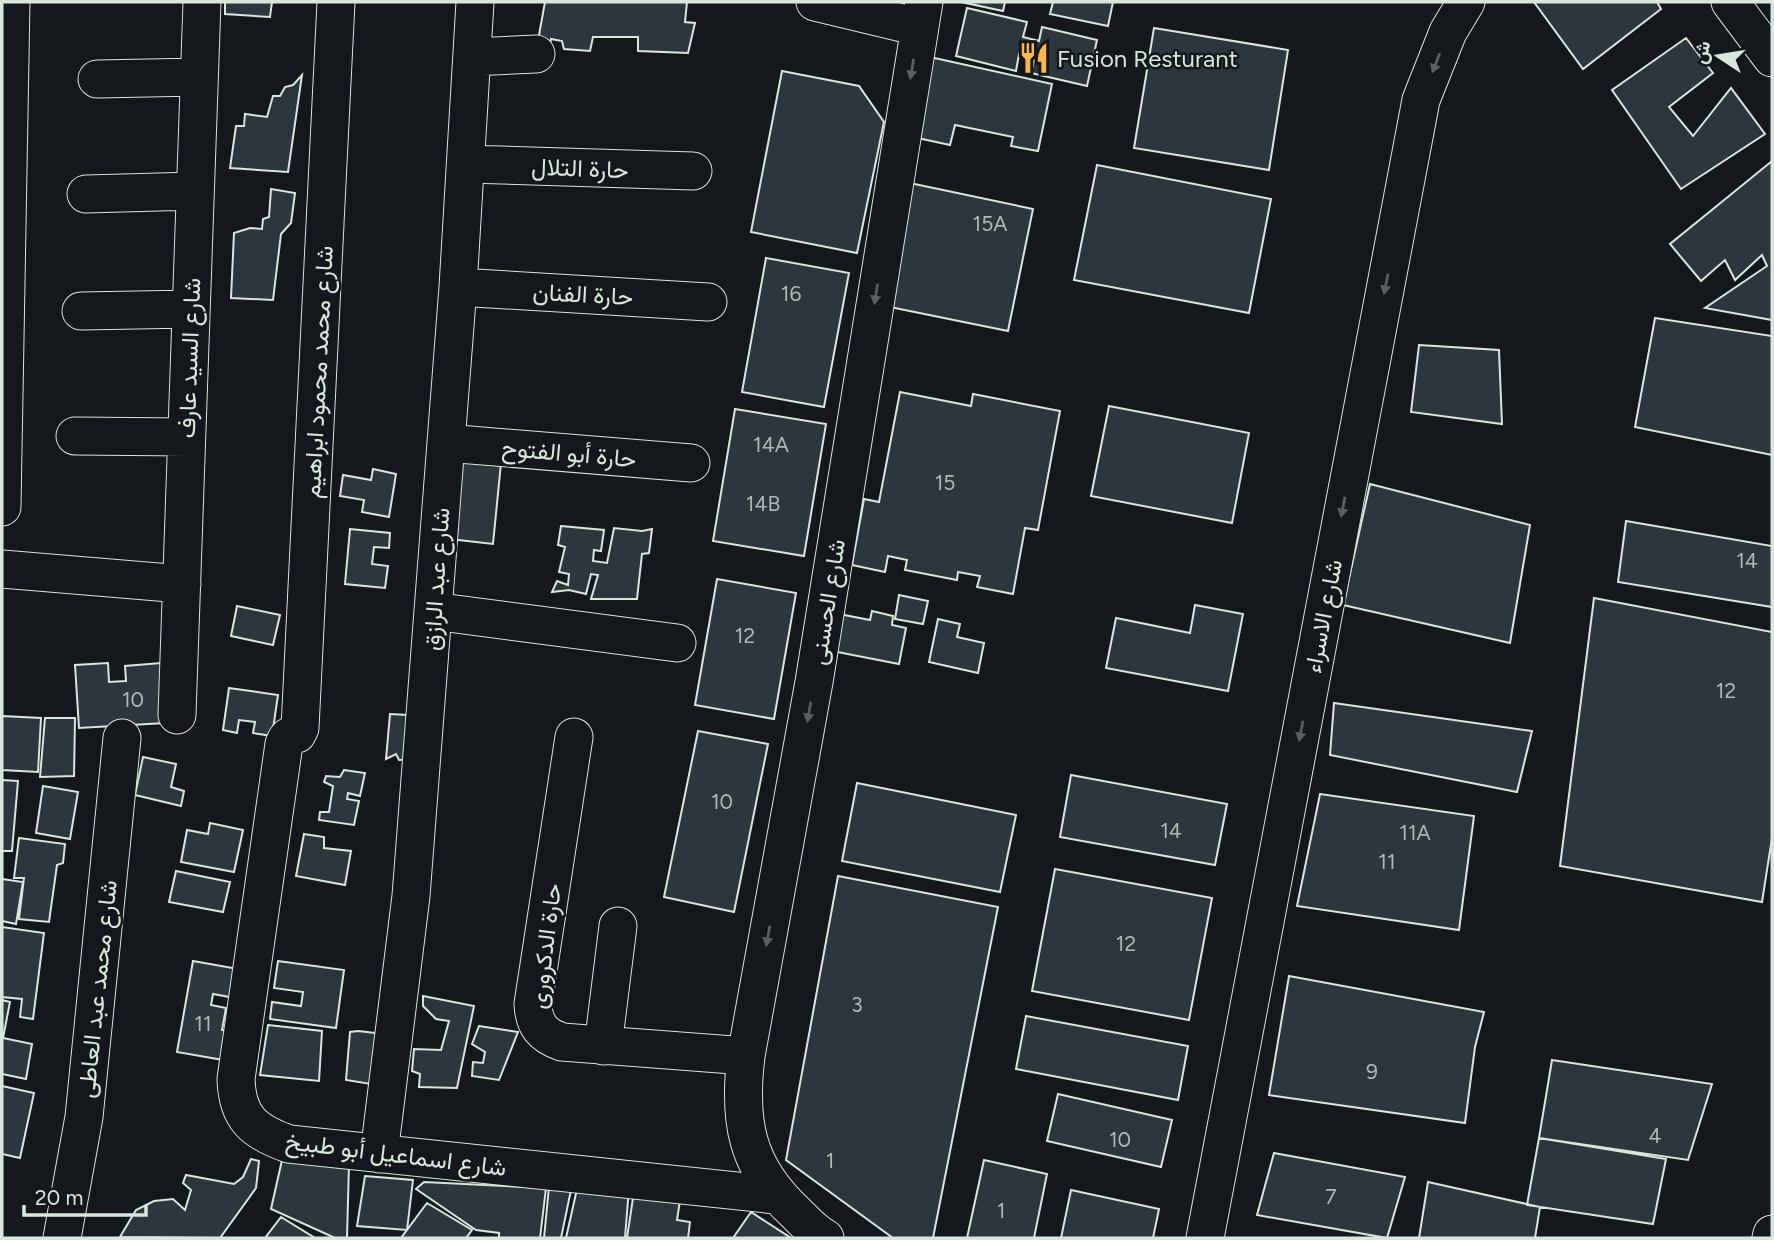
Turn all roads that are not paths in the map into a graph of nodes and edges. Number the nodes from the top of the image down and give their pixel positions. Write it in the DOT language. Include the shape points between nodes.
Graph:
graph roads {
  1 [pos="10,2"];
  2 [pos="202,2"];
  3 [pos="336,2"];
  4 [pos="475,2"];
  5 [pos="815,2"];
  6 [pos="1466,2"];
  7 [pos="1730,2"];
  8 [pos="921,14"];
  9 [pos="536,54"];
  10 [pos="472,57"];
  11 [pos="1772,58"];
  12 [pos="199,78"];
  13 [pos="97,79"];
  14 [pos="467,164"];
  15 [pos="693,171"];
  16 [pos="195,191"];
  17 [pos="86,194"];
  18 [pos="458,287"];
  19 [pos="708,302"];
  20 [pos="191,309"];
  21 [pos="81,311"];
  22 [pos="75,436"];
  23 [pos="186,437"];
  24 [pos="446,443"];
  25 [pos="691,463"];
  26 [pos="2,507"];
  27 [pos="2,569"];
  28 [pos="181,584"];
  29 [pos="433,611"];
  30 [pos="677,643"];
  31 [pos="177,715"];
  32 [pos="290,735"];
  33 [pos="574,737"];
  34 [pos="122,738"];
  35 [pos="618,926"];
  36 [pos="603,1046"];
  37 [pos="746,1056"];
  38 [pos="379,1154"];
  39 [pos="776,1195"];
  40 [pos="62,1238"];
  41 [pos="825,1238"];
  42 [pos="1205,1238"];
  1 -- 26 [label="street"];
  2 -- 12 [label="street, شارع السيد عارف"];
  3 -- 32 [label="street, شارع محمد محمود ابراهيم" via="300,728"];
  4 -- 10 [label="street, شارع عبد الرازق"];
  5 -- 8 [label="street"];
  6 -- 42 [label="street, شارع الاسراء, one-way" via="1448,32 1422,100"];
  7 -- 11 [label="street"];
  8 -- 37 [label="street, شارع الحسنى, one-way" via="816,670"];
  9 -- 10 [label="street"];
  10 -- 14 [label="street, شارع عبد الرازق"];
  12 -- 13 [label="street"];
  12 -- 16 [label="street, شارع السيد عارف"];
  14 -- 15 [label="street, حارة التلال"];
  14 -- 18 [label="street, شارع عبد الرازق"];
  16 -- 17 [label="street"];
  16 -- 20 [label="street, شارع السيد عارف"];
  18 -- 19 [label="street, حارة الفنان"];
  18 -- 24 [label="street, شارع عبد الرازق"];
  20 -- 21 [label="street"];
  20 -- 23 [label="street, شارع السيد عارف"];
  22 -- 23 [label="street"];
  23 -- 28 [label="street, شارع السيد عارف"];
  24 -- 25 [label="street, حارة أبو الفتوح"];
  24 -- 29 [label="street, شارع عبد الرازق"];
  27 -- 28 [label="street"];
  28 -- 31 [label="street, شارع السيد عارف"];
  29 -- 30 [label="street"];
  29 -- 38 [label="street, شارع عبد الرازق" via="411,895"];
  32 -- 38 [label="street, شارع اسماعيل أبو طبيخ" via="284,744 237,1095 250,1123 267,1137"];
  33 -- 36 [label="street, حارة الدكرورى" via="534,1017 550,1038"];
  34 -- 40 [label="street, شارع محمد عبد العاطى" via="84,1117"];
  35 -- 36 [label="street"];
  36 -- 37 [label="street, حارة الدكرورى"];
  37 -- 39 [label="street, شارع الحسنى" via="742,1092 746,1128 757,1163"];
  38 -- 39 [label="street, شارع اسماعيل أبو طبيخ"];
  39 -- 41 [label="street, شارع الحسنى"];
}
